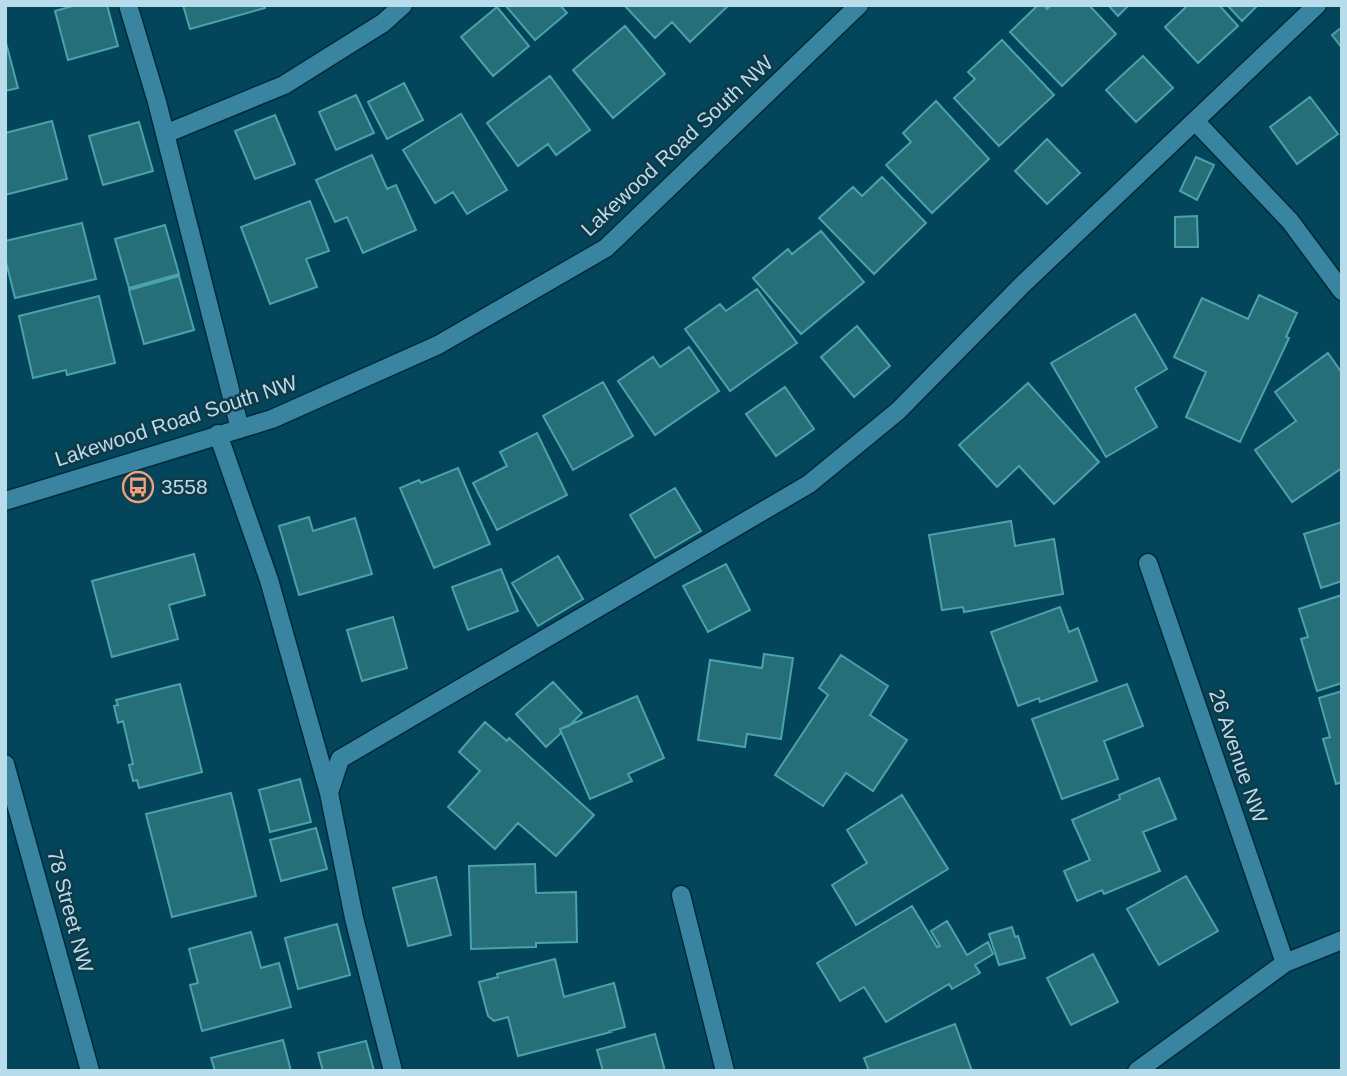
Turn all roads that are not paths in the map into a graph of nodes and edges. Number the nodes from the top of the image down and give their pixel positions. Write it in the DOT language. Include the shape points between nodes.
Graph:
graph roads {
  1 [pos="128,5"];
  2 [pos="403,5"];
  3 [pos="859,5"];
  4 [pos="1317,5"];
  5 [pos="1195,121"];
  6 [pos="165,134"];
  7 [pos="1342,291"];
  8 [pos="240,429"];
  9 [pos="218,434"];
  10 [pos="5,501"];
  11 [pos="1147,563"];
  12 [pos="5,764"];
  13 [pos="329,793"];
  14 [pos="681,895"];
  15 [pos="1342,940"];
  16 [pos="1285,963"];
  17 [pos="90,1071"];
  18 [pos="393,1071"];
  19 [pos="725,1071"];
  20 [pos="1137,1071"];
  1 -- 6 [label="street"];
  2 -- 6 [label="street" via="383,23 284,85"];
  3 -- 8 [label="street, Lakewood Road South NW" via="606,248 438,345"];
  4 -- 5 [label="street"];
  5 -- 7 [label="street" via="1290,221"];
  5 -- 13 [label="street" via="1022,285 898,411 809,484 340,760"];
  6 -- 8 [label="street"];
  8 -- 9 [label="street, Lakewood Road South NW"];
  9 -- 10 [label="street, Lakewood Road South NW"];
  9 -- 13 [label="street" via="269,580"];
  11 -- 16 [label="street, 26 Avenue NW"];
  12 -- 17 [label="street, 78 Street NW"];
  13 -- 18 [label="street" via="354,918"];
  14 -- 19 [label="street"];
  15 -- 16 [label="street"];
  16 -- 20 [label="street"];
}
